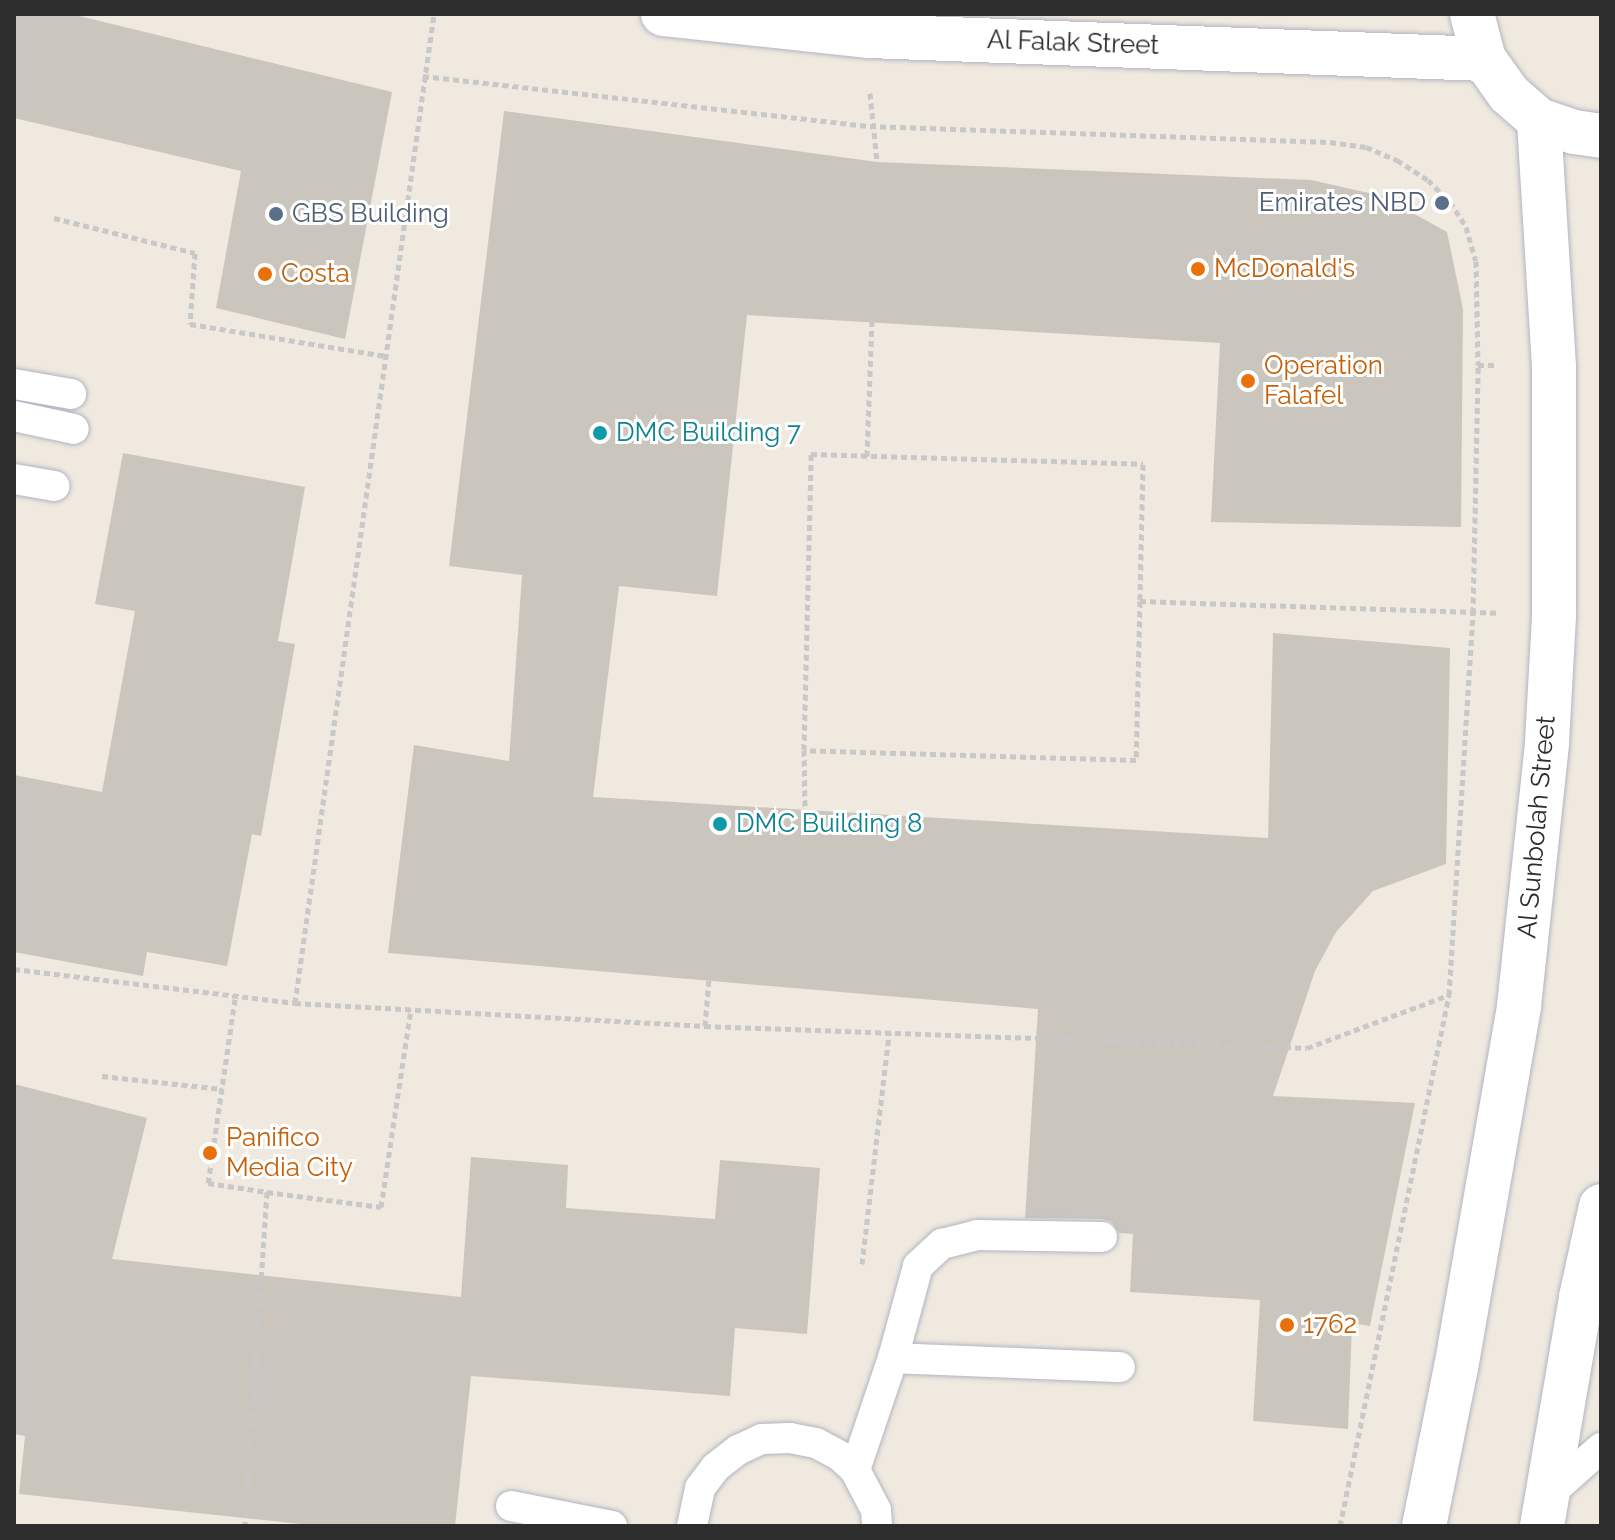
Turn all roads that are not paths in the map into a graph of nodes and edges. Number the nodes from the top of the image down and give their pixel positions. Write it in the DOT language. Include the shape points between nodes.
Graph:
graph roads {
  1 [pos="663,14"];
  2 [pos="1472,14"];
  3 [pos="1484,59"];
  4 [pos="1539,120"];
  5 [pos="1601,136"];
  6 [pos="14,384"];
  7 [pos="71,394"];
  8 [pos="14,416"];
  9 [pos="74,429"];
  10 [pos="14,479"];
  11 [pos="54,486"];
  12 [pos="1601,1206"];
  13 [pos="1102,1237"];
  14 [pos="1591,1310"];
  15 [pos="893,1358"];
  16 [pos="1120,1367"];
  17 [pos="1601,1448"];
  18 [pos="855,1470"];
  19 [pos="511,1506"];
  20 [pos="1545,1510"];
  21 [pos="612,1526"];
  22 [pos="692,1526"];
  23 [pos="877,1526"];
  24 [pos="1424,1526"];
  1 -- 3 [label="street, Al Falak Street" via="869,36"];
  2 -- 3 [label="street"];
  3 -- 4 [label="street" via="1509,94"];
  4 -- 5 [label="street"];
  4 -- 24 [label="street, Al Sunbolah Street" via="1554,367 1554,615 1536,863 1519,1006"];
  6 -- 7 [label="lane"];
  8 -- 9 [label="lane"];
  10 -- 11 [label="lane"];
  12 -- 14 [label="street"];
  13 -- 15 [label="lane" via="977,1235 942,1244 918,1266"];
  14 -- 20 [label="street"];
  15 -- 16 [label="lane"];
  15 -- 18 [label="lane"];
  17 -- 20 [label="lane"];
  18 -- 22 [label="lane" via="816,1443 762,1439 716,1467 700,1488"];
  18 -- 23 [label="lane" via="876,1510"];
  19 -- 21 [label="lane"];
}
